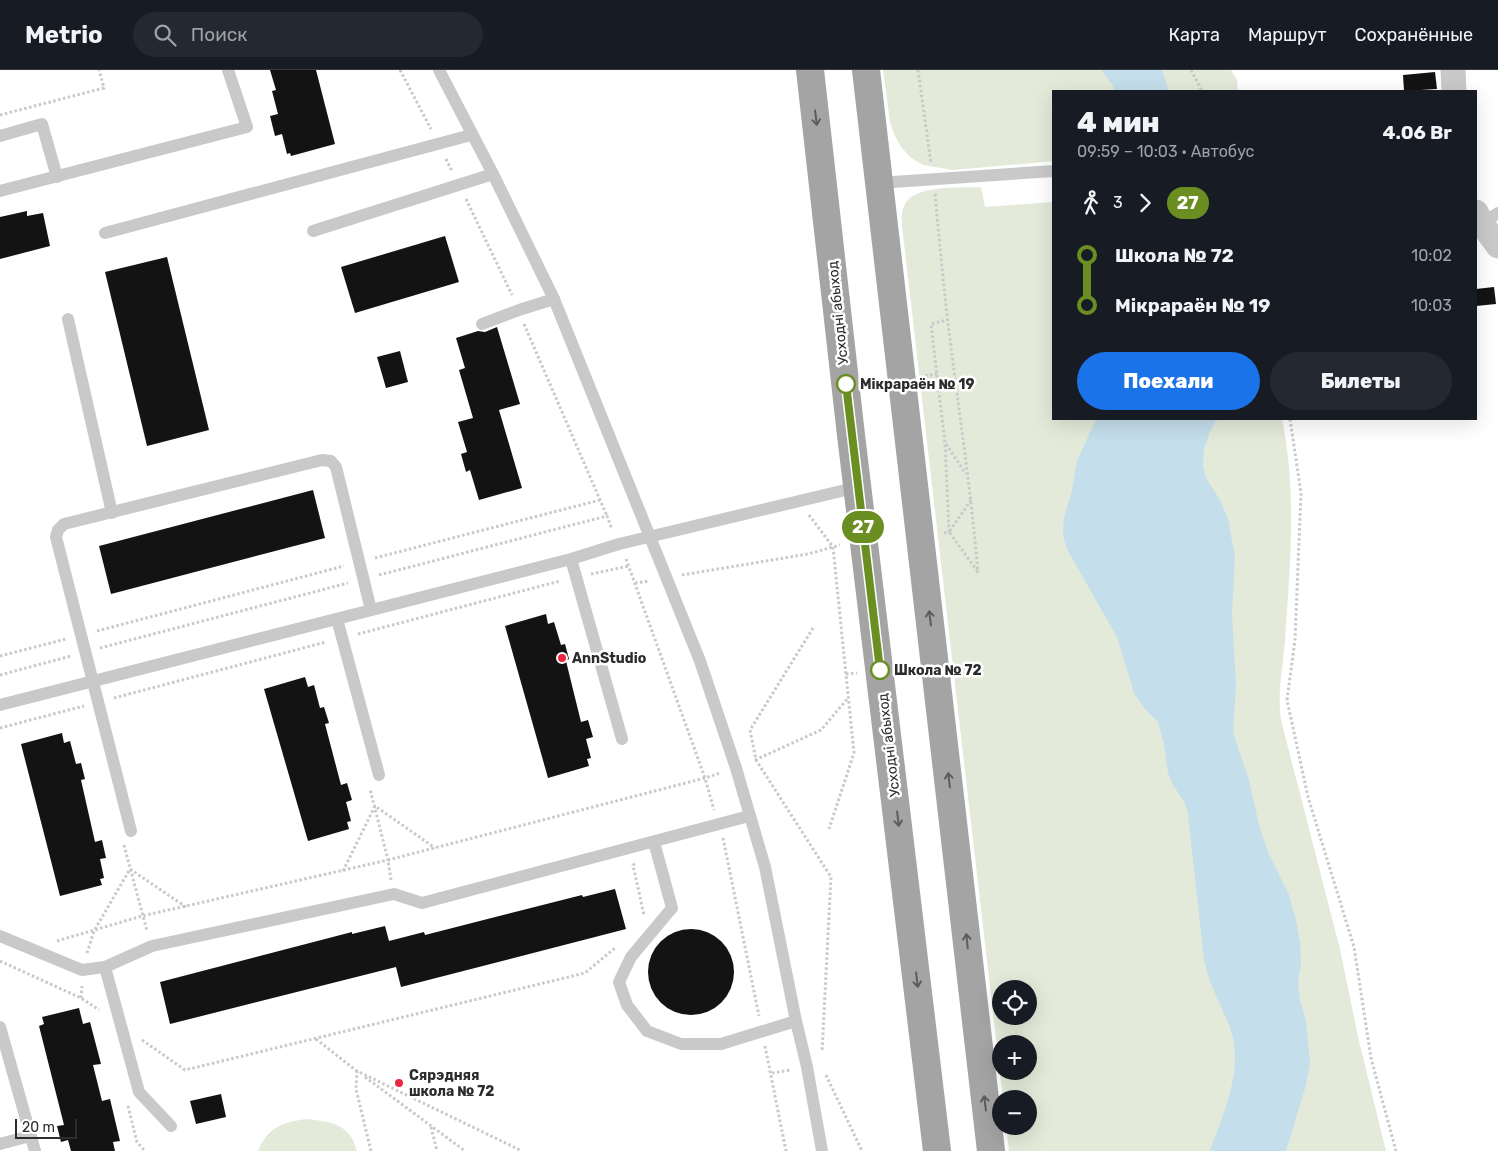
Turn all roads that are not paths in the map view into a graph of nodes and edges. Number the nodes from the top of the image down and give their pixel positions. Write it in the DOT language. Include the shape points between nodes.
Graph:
graph roads {
  1 [pos="228,70"];
  2 [pos="439,70"];
  3 [pos="810,70"];
  4 [pos="866,70"];
  5 [pos="1453,70"];
  6 [pos="1454,90"];
  7 [pos="471,135"];
  8 [pos="0,136"];
  9 [pos="1052,171"];
  10 [pos="492,174"];
  11 [pos="57,177"];
  12 [pos="878,184"];
  13 [pos="0,192"];
  14 [pos="1485,216"];
  15 [pos="313,231"];
  16 [pos="105,233"];
  17 [pos="1498,246"];
  18 [pos="554,299"];
  19 [pos="68,319"];
  20 [pos="482,324"];
  21 [pos="858,487"];
  22 [pos="112,513"];
  23 [pos="650,537"];
  24 [pos="571,560"];
  25 [pos="371,610"];
  26 [pos="337,619"];
  27 [pos="92,681"];
  28 [pos="0,705"];
  29 [pos="622,739"];
  30 [pos="379,775"];
  31 [pos="749,816"];
  32 [pos="131,831"];
  33 [pos="656,848"];
  34 [pos="0,936"];
  35 [pos="105,967"];
  36 [pos="796,1022"];
  37 [pos="0,1027"];
  38 [pos="171,1126"];
  39 [pos="30,1136"];
  40 [pos="0,1144"];
  41 [pos="35,1151"];
  42 [pos="822,1151"];
  43 [pos="936,1151"];
  44 [pos="991,1151"];
  1 -- 11 [label="lane" via="247,128"];
  2 -- 7 [label="lane"];
  3 -- 21 [label="main road, Усходні абыход, one-way"];
  4 -- 12 [label="main road"];
  5 -- 6 [label="street"];
  7 -- 10 [label="lane"];
  7 -- 16 [label="lane"];
  8 -- 11 [label="lane" via="42,124"];
  9 -- 12 [label="lane"];
  10 -- 15 [label="lane"];
  10 -- 18 [label="lane"];
  11 -- 13 [label="lane"];
  44 -- 12 [label="main road, one-way"];
  14 -- 17 [label="street"];
  18 -- 20 [label="lane"];
  18 -- 23 [label="lane"];
  19 -- 22 [label="lane"];
  21 -- 23 [label="lane"];
  21 -- 43 [label="main road, Усходні абыход, one-way"];
  22 -- 25 [label="lane" via="322,460 331,461 336,467"];
  22 -- 27 [label="lane" via="64,524 56,537"];
  23 -- 24 [label="lane"];
  23 -- 31 [label="lane" via="700,661"];
  24 -- 25 [label="lane"];
  24 -- 29 [label="lane"];
  25 -- 26 [label="lane"];
  26 -- 27 [label="lane"];
  26 -- 30 [label="lane"];
  27 -- 28 [label="lane"];
  27 -- 32 [label="lane"];
  31 -- 33 [label="lane"];
  31 -- 36 [label="lane" via="765,867"];
  33 -- 35 [label="lane" via="422,903 394,894 152,946"];
  33 -- 36 [label="lane" via="672,908 630,957 619,982 627,1006 647,1031 681,1044 720,1044"];
  34 -- 35 [label="lane" via="82,970"];
  35 -- 38 [label="lane" via="139,1092"];
  36 -- 42 [label="lane"];
  37 -- 39 [label="lane"];
  39 -- 40 [label="lane"];
  39 -- 41 [label="lane"];
}
